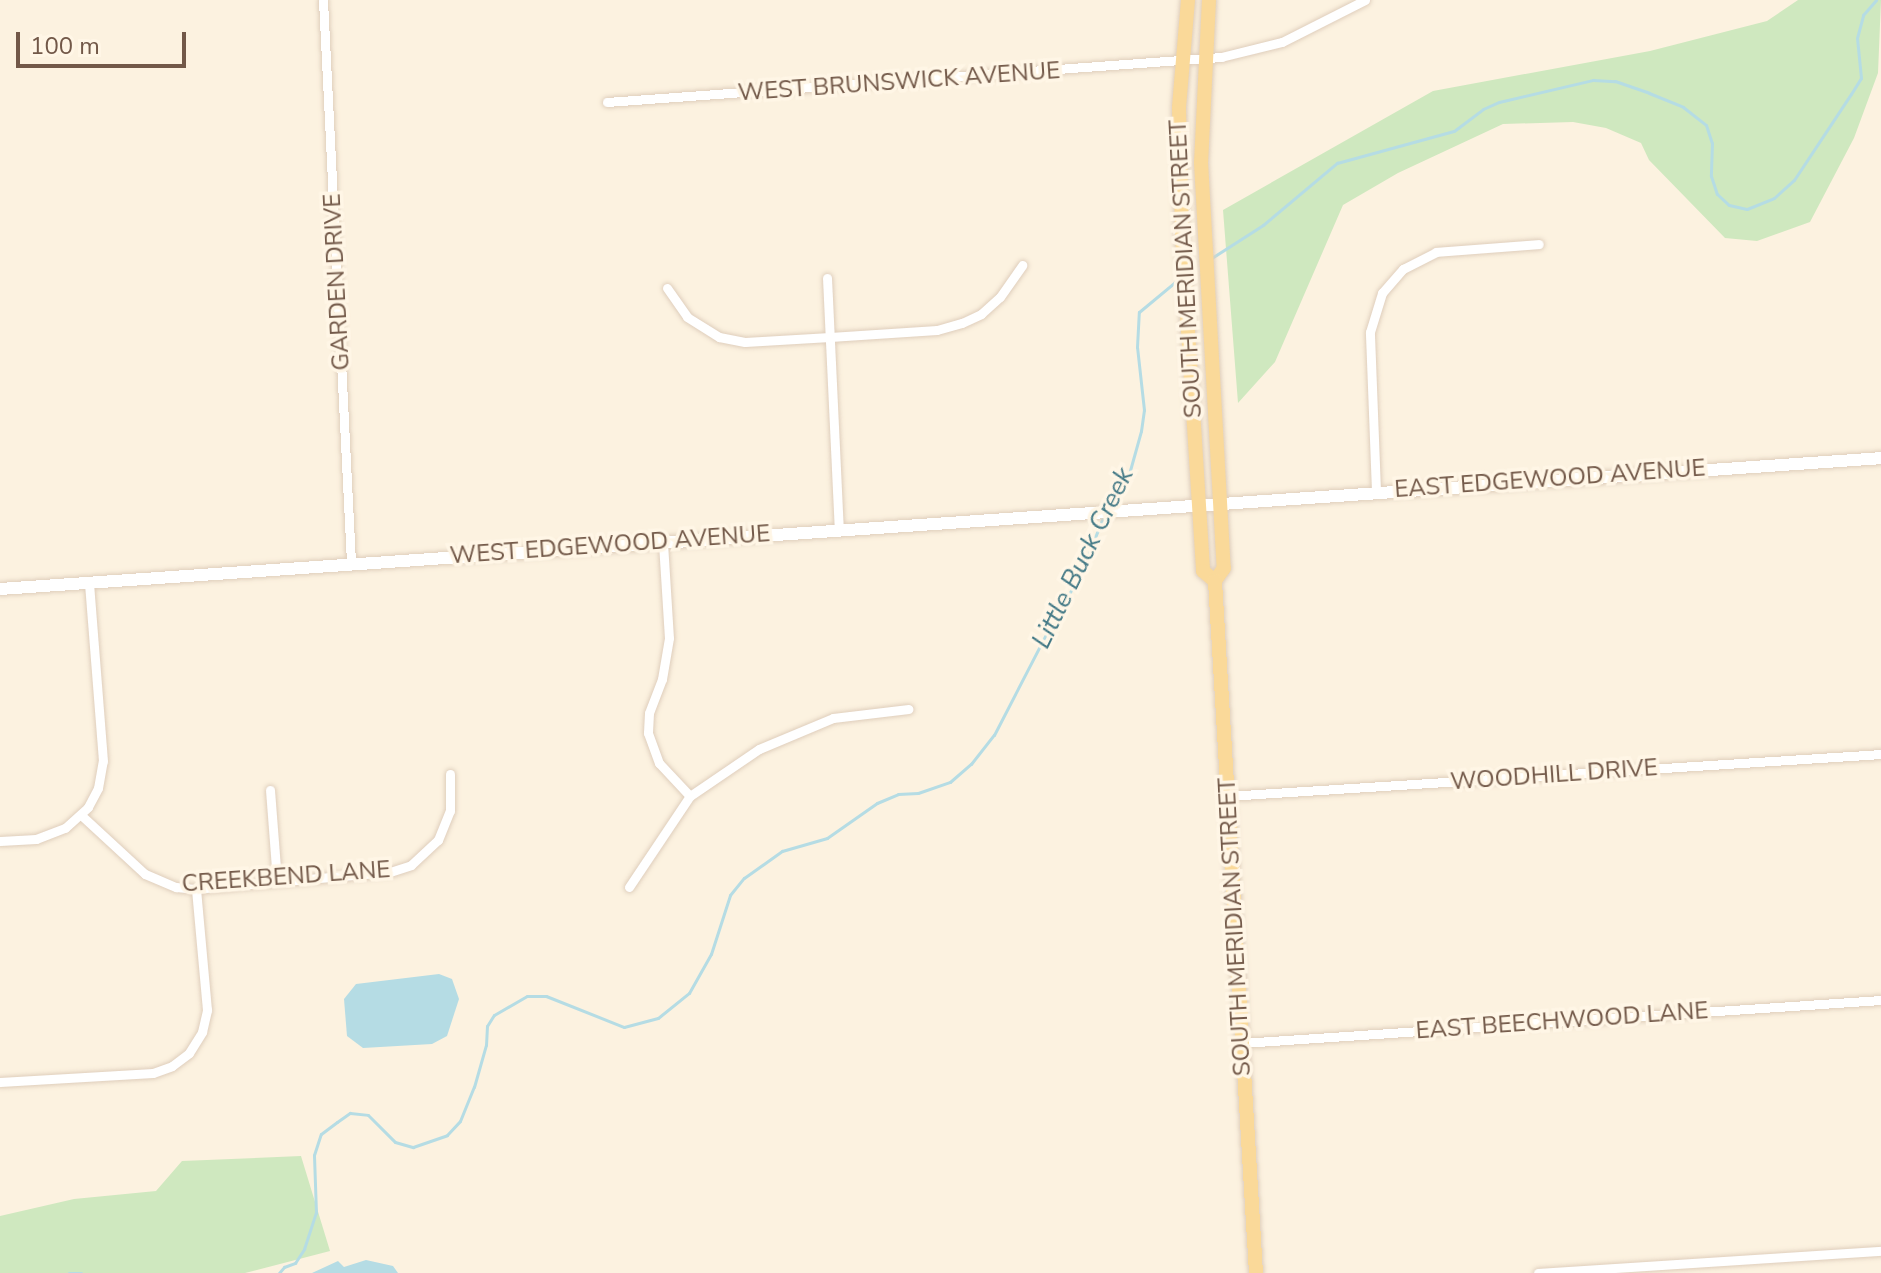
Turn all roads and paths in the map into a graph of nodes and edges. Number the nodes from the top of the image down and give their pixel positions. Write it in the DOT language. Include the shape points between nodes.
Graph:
graph roads {
  1 [pos="323,0"];
  2 [pos="1188,0"];
  3 [pos="1209,0"];
  4 [pos="1365,0"];
  5 [pos="1192,60"];
  6 [pos="607,102"];
  7 [pos="1539,244"];
  8 [pos="1022,265"];
  9 [pos="827,278"];
  10 [pos="667,288"];
  11 [pos="830,337"];
  12 [pos="1881,458"];
  13 [pos="1376,491"];
  14 [pos="1220,502"];
  15 [pos="1199,504"];
  16 [pos="839,529"];
  17 [pos="663,543"];
  18 [pos="351,563"];
  19 [pos="1215,581"];
  20 [pos="89,582"];
  21 [pos="0,589"];
  22 [pos="908,709"];
  23 [pos="1881,754"];
  24 [pos="450,774"];
  25 [pos="270,790"];
  26 [pos="690,796"];
  27 [pos="1227,796"];
  28 [pos="81,815"];
  29 [pos="0,841"];
  30 [pos="277,881"];
  31 [pos="629,887"];
  32 [pos="196,888"];
  33 [pos="1881,1000"];
  34 [pos="1242,1043"];
  35 [pos="0,1082"];
  36 [pos="1881,1251"];
  37 [pos="1256,1273"];
  38 [pos="1538,1273"];
  1 -- 18 [label="street, GARDEN DRIVE"];
  2 -- 5 [label="main road, SOUTH MERIDIAN STREET"];
  3 -- 5 [label="main road, SOUTH MERIDIAN STREET"];
  4 -- 5 [label="street, WEST BRUNSWICK AVENUE" via="1267,48"];
  5 -- 6 [label="street, WEST BRUNSWICK AVENUE"];
  5 -- 14 [label="main road, SOUTH MERIDIAN STREET"];
  5 -- 15 [label="main road, SOUTH MERIDIAN STREET" via="1178,135"];
  7 -- 13 [label="street" via="1436,252 1403,269 1385,288 1370,332"];
  8 -- 11 [label="street" via="1000,297 962,323 937,330"];
  9 -- 11 [label="street"];
  10 -- 11 [label="street" via="687,317 719,337 750,342"];
  11 -- 16 [label="street"];
  12 -- 13 [label="main road, EAST EDGEWOOD AVENUE"];
  13 -- 14 [label="main road, EAST EDGEWOOD AVENUE"];
  14 -- 15 [label="main road, WEST EDGEWOOD AVENUE"];
  14 -- 19 [label="main road, SOUTH MERIDIAN STREET" via="1224,568"];
  15 -- 16 [label="main road, WEST EDGEWOOD AVENUE"];
  15 -- 19 [label="main road, SOUTH MERIDIAN STREET" via="1203,571"];
  16 -- 17 [label="main road, WEST EDGEWOOD AVENUE"];
  17 -- 18 [label="main road, WEST EDGEWOOD AVENUE"];
  17 -- 26 [label="street" via="669,638 648,733 659,763"];
  18 -- 20 [label="main road, WEST EDGEWOOD AVENUE"];
  19 -- 27 [label="main road, SOUTH MERIDIAN STREET"];
  20 -- 21 [label="main road, WEST EDGEWOOD AVENUE"];
  20 -- 28 [label="street" via="103,761 98,788"];
  22 -- 26 [label="street" via="853,714 801,729 768,744"];
  23 -- 27 [label="street, WOODHILL DRIVE"];
  24 -- 30 [label="street, CREEKBEND LANE" via="446,826 432,848 411,865 390,872"];
  25 -- 30 [label="street"];
  26 -- 31 [label="street"];
  27 -- 34 [label="main road, SOUTH MERIDIAN STREET"];
  28 -- 29 [label="street" via="46,837"];
  28 -- 32 [label="street, CREEKBEND LANE" via="145,874 176,887"];
  30 -- 32 [label="street, CREEKBEND LANE"];
  32 -- 35 [label="street" via="206,1020 193,1049 161,1071"];
  33 -- 34 [label="street, EAST BEECHWOOD LANE"];
  34 -- 37 [label="main road, SOUTH MERIDIAN STREET"];
  36 -- 38 [label="street"];
}
